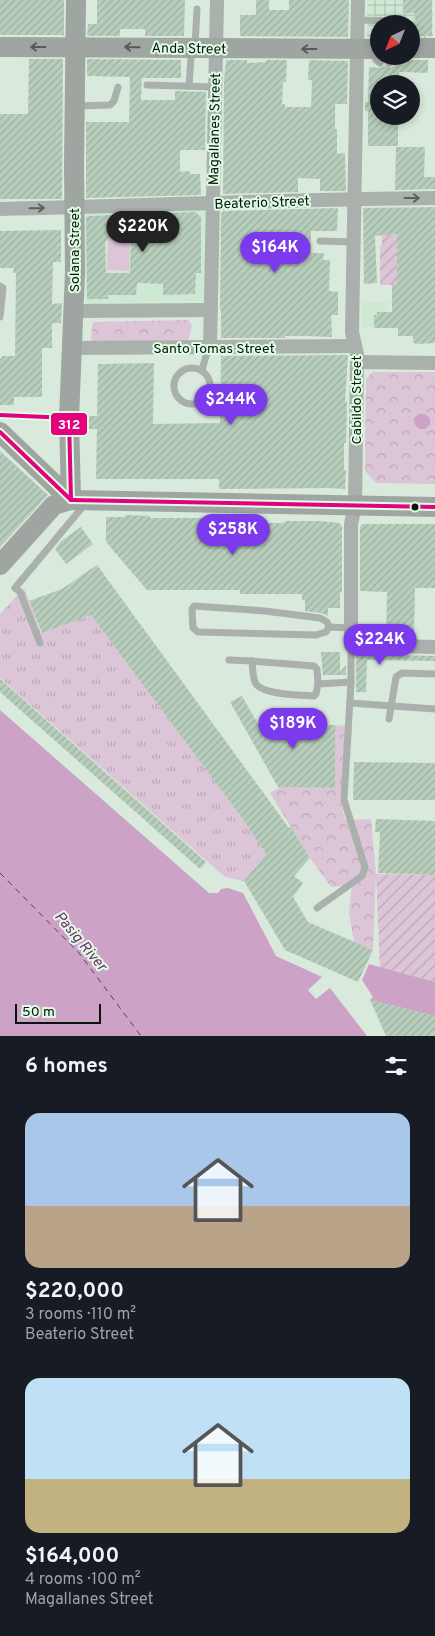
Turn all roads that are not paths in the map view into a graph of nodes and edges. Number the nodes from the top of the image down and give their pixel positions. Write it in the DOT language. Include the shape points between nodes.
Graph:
graph roads {
  1 [pos="76,0"];
  2 [pos="217,0"];
  3 [pos="358,0"];
  4 [pos="197,9"];
  5 [pos="358,20"];
  6 [pos="370,20"];
  7 [pos="370,43"];
  8 [pos="75,46"];
  9 [pos="0,47"];
  10 [pos="216,48"];
  11 [pos="420,48"];
  12 [pos="435,48"];
  13 [pos="193,53"];
  14 [pos="370,55"];
  15 [pos="374,65"];
  16 [pos="147,85"];
  17 [pos="189,86"];
  18 [pos="118,87"];
  19 [pos="215,87"];
  20 [pos="74,106"];
  21 [pos="354,198"];
  22 [pos="435,198"];
  23 [pos="213,204"];
  24 [pos="74,208"];
  25 [pos="0,209"];
  26 [pos="320,241"];
  27 [pos="354,242"];
  28 [pos="0,286"];
  29 [pos="211,310"];
  30 [pos="74,311"];
  31 [pos="0,317"];
  32 [pos="354,346"];
  33 [pos="73,348"];
  34 [pos="210,348"];
  35 [pos="357,362"];
  36 [pos="435,363"];
  37 [pos="202,370"];
  38 [pos="0,415"];
  39 [pos="68,418"];
  40 [pos="0,432"];
  41 [pos="80,500"];
  42 [pos="355,506"];
  43 [pos="435,507"];
  44 [pos="0,565"];
  45 [pos="0,577"];
  46 [pos="329,627"];
  47 [pos="350,628"];
  48 [pos="40,643"];
  49 [pos="351,646"];
  50 [pos="435,647"];
  51 [pos="229,660"];
  52 [pos="252,661"];
  53 [pos="435,674"];
  54 [pos="351,682"];
  55 [pos="318,684"];
  56 [pos="350,703"];
  57 [pos="390,706"];
  58 [pos="435,709"];
  59 [pos="389,719"];
  60 [pos="318,908"];
  1 -- 8 [label="street, Solana Street"];
  2 -- 10 [label="street, Magallanes Street"];
  3 -- 5 [label="street, Cabildo Street"];
  4 -- 13 [label="lane"];
  5 -- 6 [label="lane"];
  5 -- 7 [label="street, Cabildo Street"];
  8 -- 9 [label="street, Anda Street, one-way"];
  13 -- 8 [label="street, Anda Street, one-way"];
  8 -- 20 [label="street, Solana Street"];
  10 -- 13 [label="street, Anda Street"];
  14 -- 10 [label="street, Anda Street, one-way"];
  10 -- 19 [label="street, Magallanes Street"];
  11 -- 12 [label="street"];
  13 -- 17 [label="lane"];
  15 -- 21 [label="street, Cabildo Street"];
  16 -- 17 [label="lane"];
  17 -- 19 [label="lane"];
  18 -- 20 [label="lane" via="110,106"];
  19 -- 23 [label="street, Magallanes Street"];
  20 -- 24 [label="street, Solana Street"];
  21 -- 22 [label="street, Beaterio Street, one-way" via="379,201"];
  21 -- 23 [label="street, Beaterio Street"];
  21 -- 27 [label="street, Cabildo Street"];
  23 -- 24 [label="street, Beaterio Street"];
  23 -- 29 [label="street, Magallanes Street"];
  25 -- 24 [label="street, Beaterio Street, one-way"];
  24 -- 30 [label="street, Solana Street"];
  26 -- 27 [label="lane"];
  27 -- 32 [label="street, Cabildo Street"];
  28 -- 31 [label="lane" via="3,288"];
  29 -- 30 [label="street"];
  29 -- 34 [label="street, Magallanes Street"];
  30 -- 33 [label="street, Solana Street"];
  32 -- 34 [label="street, Santo Tomas Street"];
  32 -- 35 [label="street, Cabildo Street"];
  33 -- 34 [label="street, Santo Tomas Street"];
  33 -- 39 [label="street, Solana Street"];
  34 -- 37 [label="lane"];
  35 -- 36 [label="street"];
  35 -- 42 [label="street, Cabildo Street"];
  37 -- 37 [label="lane" via="191,367 176,376 175,393 182,401 194,404 208,396 211,384"];
  38 -- 39 [label="lane"];
  39 -- 41 [label="street, Solana Street"];
  40 -- 41 [label="street"];
  41 -- 42 [label="street"];
  41 -- 44 [label="street" via="54,505"];
  41 -- 45 [label="street" via="55,515"];
  41 -- 48 [label="lane" via="77,512 15,588 20,592"];
  42 -- 43 [label="street"];
  42 -- 47 [label="street, Cabildo Street" via="351,524"];
  46 -- 46 [label="lane" via="326,632 316,635 203,633 193,628 192,609 194,606 320,618"];
  46 -- 47 [label="lane"];
  47 -- 49 [label="street, Cabildo Street"];
  49 -- 50 [label="street"];
  49 -- 54 [label="lane, Cabildo Street"];
  51 -- 52 [label="lane"];
  52 -- 55 [label="lane" via="314,666"];
  52 -- 55 [label="lane" via="256,684 265,690 314,696"];
  53 -- 57 [label="lane" via="398,675 394,680"];
  54 -- 55 [label="lane"];
  54 -- 56 [label="lane, Cabildo Street"];
  56 -- 57 [label="lane"];
  56 -- 60 [label="lane, Cabildo Street" via="344,800 365,867 362,876"];
  57 -- 58 [label="lane"];
  57 -- 59 [label="lane"];
}
